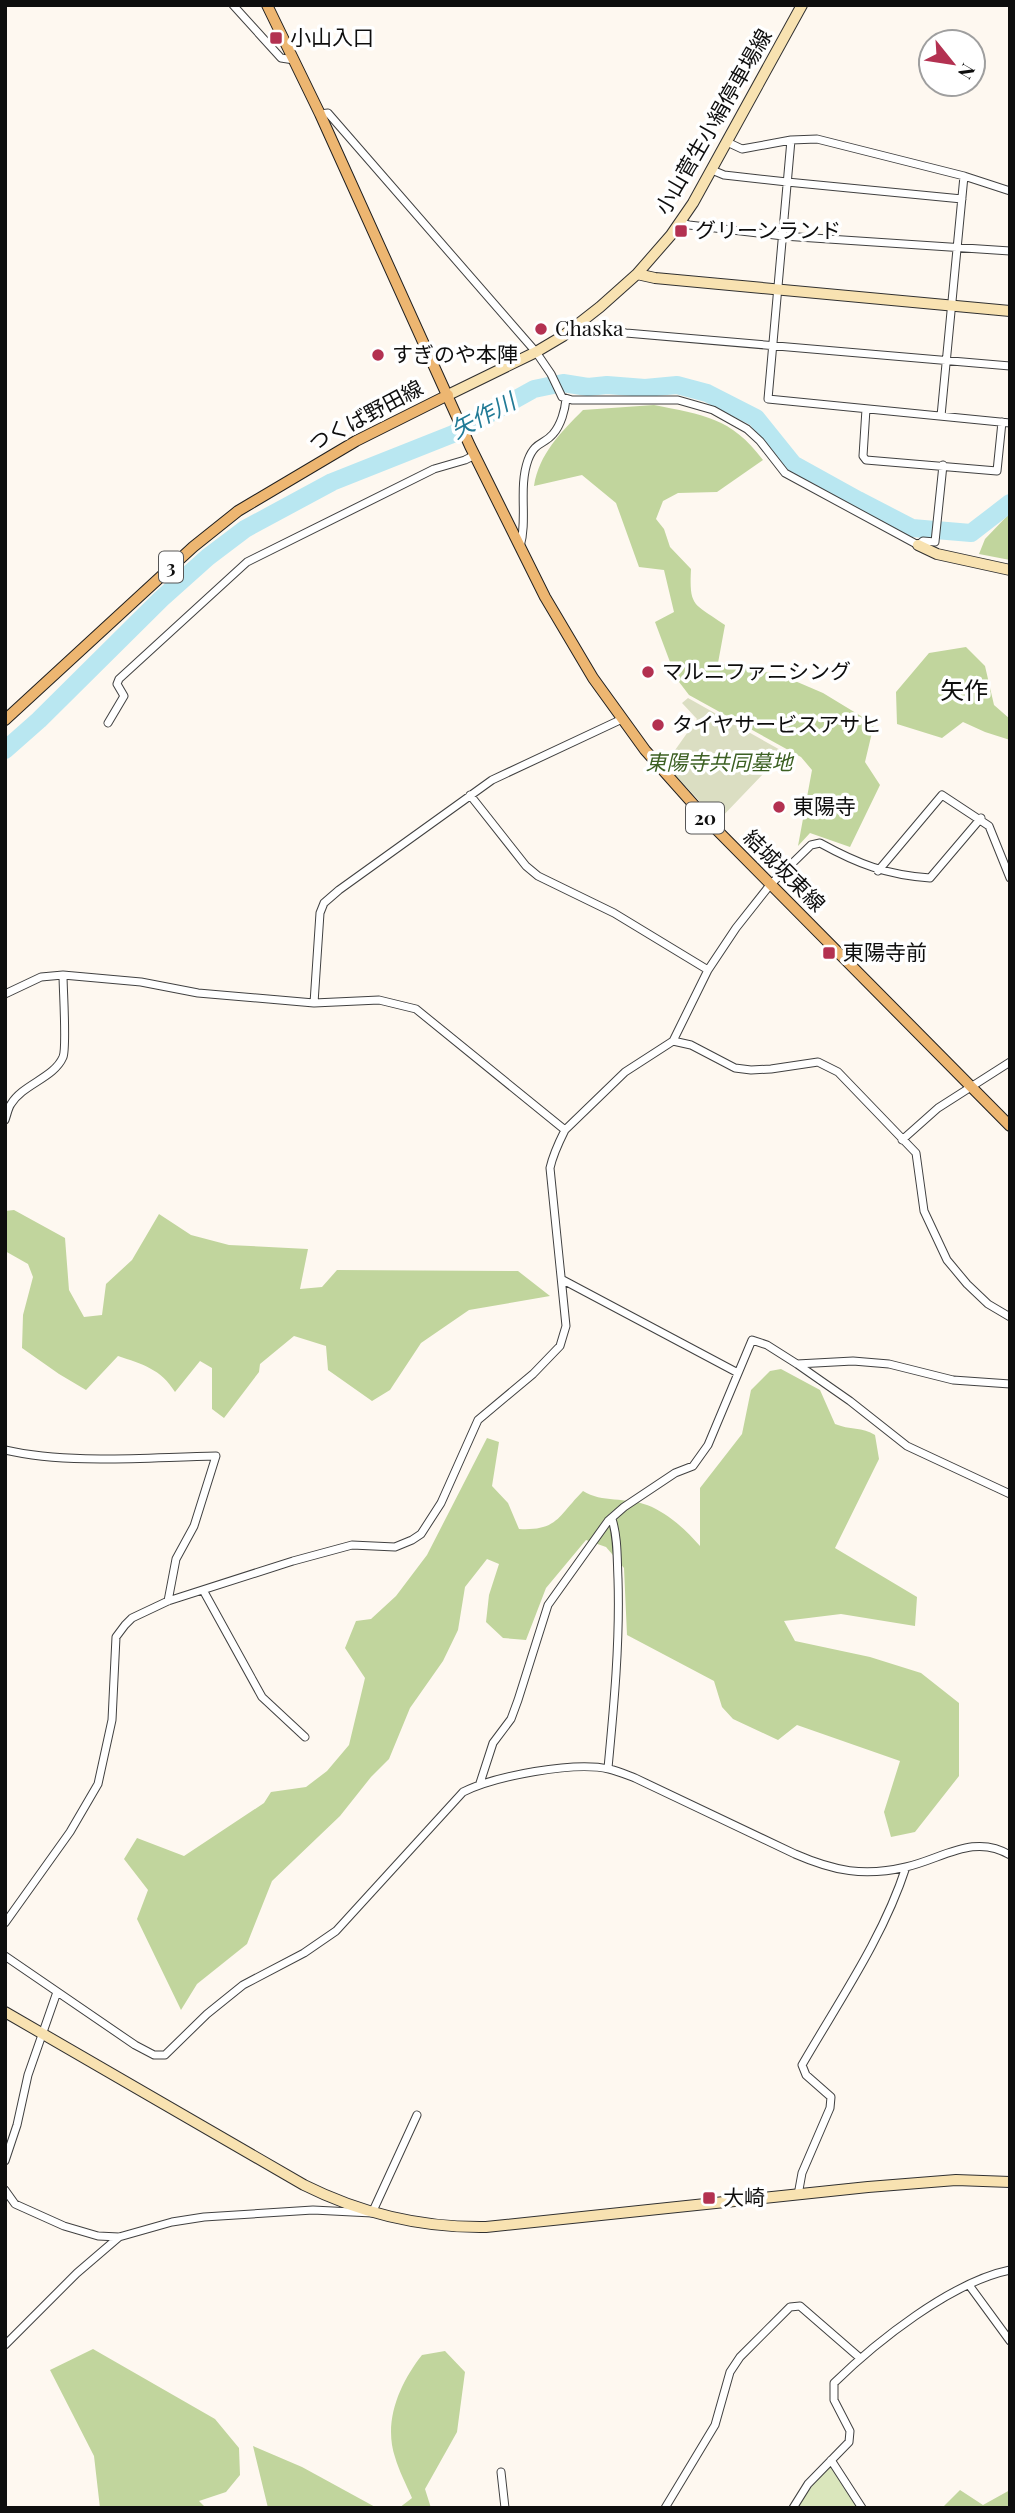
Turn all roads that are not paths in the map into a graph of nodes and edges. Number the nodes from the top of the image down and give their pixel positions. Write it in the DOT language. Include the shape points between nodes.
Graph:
graph roads {
  1 [pos="233,5"];
  2 [pos="267,5"];
  3 [pos="803,5"];
  4 [pos="294,60"];
  5 [pos="320,114"];
  6 [pos="791,140"];
  7 [pos="727,142"];
  8 [pos="712,170"];
  9 [pos="964,176"];
  10 [pos="787,182"];
  11 [pos="1010,191"];
  12 [pos="962,199"];
  13 [pos="680,222"];
  14 [pos="783,236"];
  15 [pos="957,246"];
  16 [pos="1010,251"];
  17 [pos="637,274"];
  18 [pos="778,291"];
  19 [pos="952,306"];
  20 [pos="1010,310"];
  21 [pos="580,323"];
  22 [pos="773,344"];
  23 [pos="536,352"];
  24 [pos="947,360"];
  25 [pos="1010,366"];
  26 [pos="447,395"];
  27 [pos="566,399"];
  28 [pos="866,409"];
  29 [pos="941,416"];
  30 [pos="1006,423"];
  31 [pos="472,450"];
  32 [pos="943,465"];
  33 [pos="918,545"];
  34 [pos="520,547"];
  35 [pos="1010,570"];
  36 [pos="620,719"];
  37 [pos="5,720"];
  38 [pos="108,723"];
  39 [pos="470,795"];
  40 [pos="981,818"];
  41 [pos="878,871"];
  42 [pos="1010,878"];
  43 [pos="770,885"];
  44 [pos="708,970"];
  45 [pos="63,975"];
  46 [pos="5,994"];
  47 [pos="314,1003"];
  48 [pos="673,1041"];
  49 [pos="1010,1062"];
  50 [pos="970,1085"];
  51 [pos="5,1119"];
  52 [pos="1010,1126"];
  53 [pos="565,1130"];
  54 [pos="902,1140"];
  55 [pos="563,1280"];
  56 [pos="1010,1317"];
  57 [pos="797,1364"];
  58 [pos="738,1373"];
  59 [pos="1010,1384"];
  60 [pos="5,1450"];
  61 [pos="1010,1494"];
  62 [pos="612,1520"];
  63 [pos="203,1590"];
  64 [pos="168,1601"];
  65 [pos="305,1737"];
  66 [pos="608,1768"];
  67 [pos="480,1783"];
  68 [pos="1010,1855"];
  69 [pos="906,1867"];
  70 [pos="5,1923"];
  71 [pos="5,1956"];
  72 [pos="57,1992"];
  73 [pos="5,2012"];
  74 [pos="43,2034"];
  75 [pos="417,2115"];
  76 [pos="5,2161"];
  77 [pos="1010,2182"];
  78 [pos="5,2190"];
  79 [pos="798,2195"];
  80 [pos="372,2213"];
  81 [pos="119,2238"];
  82 [pos="1010,2270"];
  83 [pos="969,2285"];
  84 [pos="1010,2341"];
  85 [pos="5,2345"];
  86 [pos="860,2358"];
  87 [pos="831,2460"];
  88 [pos="501,2472"];
  89 [pos="505,2508"];
  90 [pos="665,2508"];
  91 [pos="793,2508"];
  92 [pos="862,2508"];
  1 -- 4 [label="street" via="281,58"];
  2 -- 4 [label="main road, つくば野田線"];
  3 -- 7 [label="street, 小山菅生小絹停車場線"];
  4 -- 5 [label="main road, つくば野田線"];
  5 -- 23 [label="street" via="328,113"];
  5 -- 26 [label="main road, つくば野田線"];
  6 -- 7 [label="street" via="742,149"];
  6 -- 9 [label="street" via="817,139"];
  6 -- 10 [label="street"];
  7 -- 8 [label="street, 小山菅生小絹停車場線"];
  8 -- 10 [label="street"];
  8 -- 13 [label="street, 小山菅生小絹停車場線"];
  9 -- 11 [label="street"];
  9 -- 12 [label="street"];
  10 -- 12 [label="street"];
  10 -- 14 [label="street"];
  12 -- 15 [label="street"];
  13 -- 14 [label="street"];
  13 -- 17 [label="street, 小山菅生小絹停車場線"];
  14 -- 15 [label="street"];
  14 -- 18 [label="street"];
  15 -- 16 [label="street"];
  15 -- 19 [label="street"];
  17 -- 18 [label="street"];
  17 -- 21 [label="street, 小山菅生小絹停車場線"];
  18 -- 19 [label="street"];
  18 -- 22 [label="street"];
  19 -- 20 [label="street"];
  19 -- 24 [label="street"];
  21 -- 22 [label="street" via="626,333"];
  21 -- 23 [label="street, 小山菅生小絹停車場線"];
  22 -- 24 [label="street"];
  22 -- 28 [label="street" via="768,399"];
  23 -- 26 [label="street, 小山菅生小絹停車場線"];
  23 -- 27 [label="street"];
  24 -- 25 [label="street"];
  24 -- 29 [label="street"];
  26 -- 31 [label="main road, 結城坂東線 / 20"];
  26 -- 37 [label="main road, つくば野田線 / 3" via="356,441 238,511"];
  27 -- 33 [label="street" via="678,400 713,410 760,440 785,473"];
  27 -- 34 [label="street" via="552,435 537,443 527,461 525,532"];
  28 -- 29 [label="street"];
  28 -- 32 [label="street" via="866,460"];
  29 -- 30 [label="street"];
  30 -- 32 [label="street" via="997,471"];
  31 -- 34 [label="main road, 結城坂東線 / 20"];
  31 -- 38 [label="street" via="465,460 434,469 247,562 120,679 117,684 124,696"];
  32 -- 33 [label="street" via="936,542"];
  33 -- 35 [label="street" via="937,554"];
  34 -- 36 [label="main road, 結城坂東線 / 20" via="568,638"];
  36 -- 39 [label="street"];
  36 -- 43 [label="main road, 結城坂東線 / 20"];
  39 -- 44 [label="street" via="538,876 614,914"];
  39 -- 47 [label="street" via="324,903"];
  40 -- 41 [label="street" via="930,878"];
  40 -- 41 [label="street" via="943,795"];
  40 -- 42 [label="street" via="989,826"];
  41 -- 43 [label="street" via="820,843 811,845"];
  43 -- 44 [label="street"];
  43 -- 50 [label="main road, 結城坂東線 / 20"];
  44 -- 48 [label="street"];
  45 -- 46 [label="street" via="41,977"];
  45 -- 47 [label="street"];
  45 -- 51 [label="street" via="63,1058 23,1089"];
  47 -- 53 [label="street" via="379,1000 416,1009"];
  48 -- 53 [label="street" via="625,1072"];
  48 -- 54 [label="street" via="691,1045 735,1068 818,1062 838,1072"];
  49 -- 50 [label="street"];
  50 -- 52 [label="main road, 結城坂東線 / 20"];
  50 -- 54 [label="street"];
  53 -- 55 [label="street" via="550,1168"];
  54 -- 56 [label="street" via="916,1153 924,1211 947,1260 988,1304"];
  55 -- 58 [label="street"];
  55 -- 63 [label="street" via="566,1326 560,1346 478,1420 441,1503 421,1534 405,1545 352,1545"];
  57 -- 58 [label="street" via="752,1340"];
  57 -- 59 [label="street" via="888,1364 953,1380"];
  57 -- 61 [label="street" via="907,1446"];
  58 -- 62 [label="street" via="708,1445 693,1466 675,1473"];
  60 -- 64 [label="street" via="77,1457 216,1456 194,1526 176,1559"];
  62 -- 66 [label="street" via="619,1599"];
  62 -- 67 [label="street" via="548,1605 511,1719 493,1743"];
  63 -- 64 [label="street"];
  63 -- 65 [label="street" via="262,1697"];
  64 -- 70 [label="street" via="132,1618 116,1637 112,1720 98,1784"];
  66 -- 67 [label="street" via="572,1767"];
  66 -- 69 [label="street" via="821,1865 849,1872"];
  67 -- 72 [label="street" via="450,1804 327,1939 243,1985 165,2055 135,2045"];
  68 -- 69 [label="street" via="971,1846"];
  69 -- 79 [label="street" via="874,1941 802,2065 806,2075 831,2097"];
  71 -- 72 [label="street"];
  72 -- 74 [label="street"];
  73 -- 74 [label="street"];
  74 -- 76 [label="street"];
  74 -- 80 [label="street" via="288,2177"];
  75 -- 80 [label="street"];
  77 -- 79 [label="street" via="956,2180"];
  78 -- 81 [label="street" via="15,2204 64,2226"];
  79 -- 80 [label="street" via="451,2230"];
  80 -- 81 [label="street" via="313,2210 204,2217"];
  81 -- 85 [label="street"];
  82 -- 83 [label="street"];
  83 -- 84 [label="street"];
  83 -- 86 [label="street" via="932,2305"];
  86 -- 87 [label="street" via="834,2383 834,2400 850,2431 849,2442"];
  86 -- 90 [label="street" via="800,2306 790,2307 758,2336 730,2372 715,2425"];
  87 -- 91 [label="street"];
  87 -- 92 [label="street"];
  88 -- 89 [label="street"];
}
